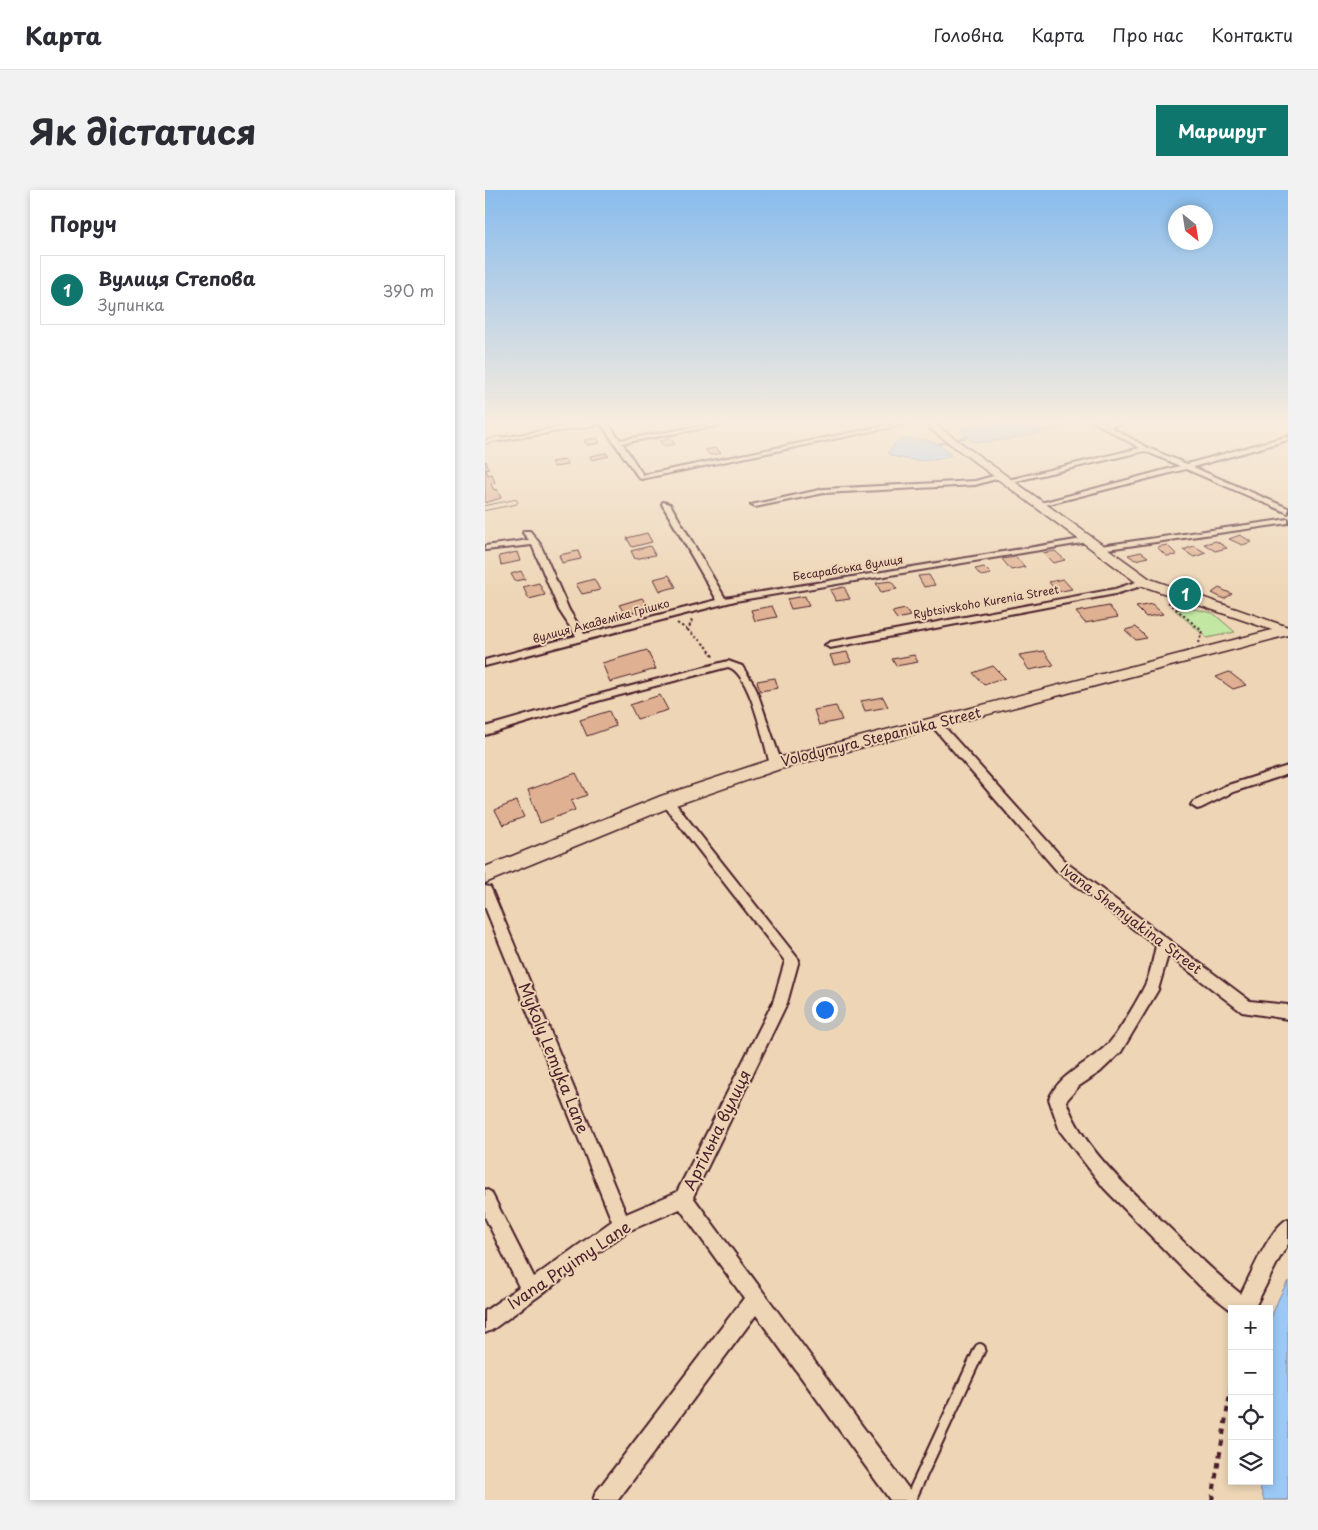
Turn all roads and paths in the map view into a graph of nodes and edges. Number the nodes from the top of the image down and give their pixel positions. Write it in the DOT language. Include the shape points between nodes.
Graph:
graph roads {
  1 [pos="972,483"];
  2 [pos="1011,483"];
  3 [pos="1122,483"];
  4 [pos="1223,483"];
  5 [pos="515,502"];
  6 [pos="666,504"];
  7 [pos="1041,504"];
  8 [pos="755,505"];
  9 [pos="485,508"];
  10 [pos="1288,511"];
  11 [pos="1288,520"];
  12 [pos="527,533"];
  13 [pos="1088,540"];
  14 [pos="534,542"];
  15 [pos="485,548"];
  16 [pos="1100,548"];
  17 [pos="1148,584"];
  18 [pos="722,600"];
  19 [pos="703,606"];
  20 [pos="1287,631"];
  21 [pos="582,638"];
  22 [pos="830,645"];
  23 [pos="1198,654"];
  24 [pos="485,663"];
  25 [pos="719,666"];
  26 [pos="936,724"];
  27 [pos="485,731"];
  28 [pos="776,764"];
  29 [pos="1288,770"];
  30 [pos="667,801"];
  31 [pos="1197,805"];
  32 [pos="485,875"];
  33 [pos="485,891"];
  34 [pos="1164,944"];
  35 [pos="1288,1012"];
  36 [pos="485,1198"];
  37 [pos="683,1198"];
  38 [pos="622,1226"];
  39 [pos="1288,1228"];
  40 [pos="530,1290"];
  41 [pos="756,1299"];
  42 [pos="1239,1305"];
  43 [pos="1246,1305"];
  44 [pos="485,1323"];
  45 [pos="980,1349"];
  46 [pos="1230,1395"];
  47 [pos="603,1500"];
  48 [pos="903,1500"];
  49 [pos="910,1500"];
  50 [pos="1212,1500"];
  1 -- 8 [label="street" via="824,491"];
  2 -- 7 [label="street"];
  3 -- 7 [label="street"];
  4 -- 10 [label="street"];
  5 -- 9 [label="lane"];
  6 -- 18 [label="street"];
  7 -- 13 [label="street"];
  11 -- 16 [label="street"];
  12 -- 14 [label="street"];
  13 -- 16 [label="street"];
  13 -- 18 [label="street, Бесарабська вулиця"];
  14 -- 15 [label="street"];
  14 -- 21 [label="street" via="564,610"];
  16 -- 17 [label="street"];
  17 -- 20 [label="street"];
  17 -- 22 [label="street, Rybtsivskoho Kurenia Street"];
  17 -- 23 [label="path" via="1197,625 1201,631"];
  18 -- 19 [label="street, вулиця Академіка Грішко"];
  19 -- 21 [label="street, вулиця Академіка Грішко"];
  19 -- 25 [label="path" via="690,621 688,630 707,648"];
  20 -- 23 [label="street, Volodymyra Stepaniuka Street"];
  21 -- 24 [label="street, вулиця Академіка Грішко"];
  23 -- 26 [label="street, Volodymyra Stepaniuka Street"];
  25 -- 27 [label="street"];
  25 -- 28 [label="street" via="737,666 741,670 753,692"];
  26 -- 28 [label="street, Volodymyra Stepaniuka Street"];
  26 -- 34 [label="street, Ivana Shemyakina Street" via="1063,868"];
  28 -- 30 [label="street, Volodymyra Stepaniuka Street"];
  29 -- 31 [label="street" via="1229,789"];
  30 -- 32 [label="street, Volodymyra Stepaniuka Street"];
  30 -- 37 [label="street, Артільна вулиця" via="792,960 780,1002"];
  33 -- 38 [label="street, Mykoly Lemyka Lane"];
  34 -- 35 [label="street, Ivana Shemyakina Street" via="1247,1007"];
  34 -- 42 [label="street" via="1153,985 1116,1047 1073,1080 1057,1098 1065,1125 1110,1182 1207,1279"];
  36 -- 40 [label="street"];
  37 -- 38 [label="street, Ivana Pryimy Lane"];
  37 -- 41 [label="street, Артільна вулиця"];
  38 -- 40 [label="street, Ivana Pryimy Lane"];
  39 -- 43 [label="street"];
  40 -- 44 [label="street, Ivana Pryimy Lane"];
  41 -- 47 [label="street"];
  41 -- 48 [label="street, Артільна вулиця"];
  45 -- 49 [label="lane"];
  46 -- 50 [label="path"];
}
